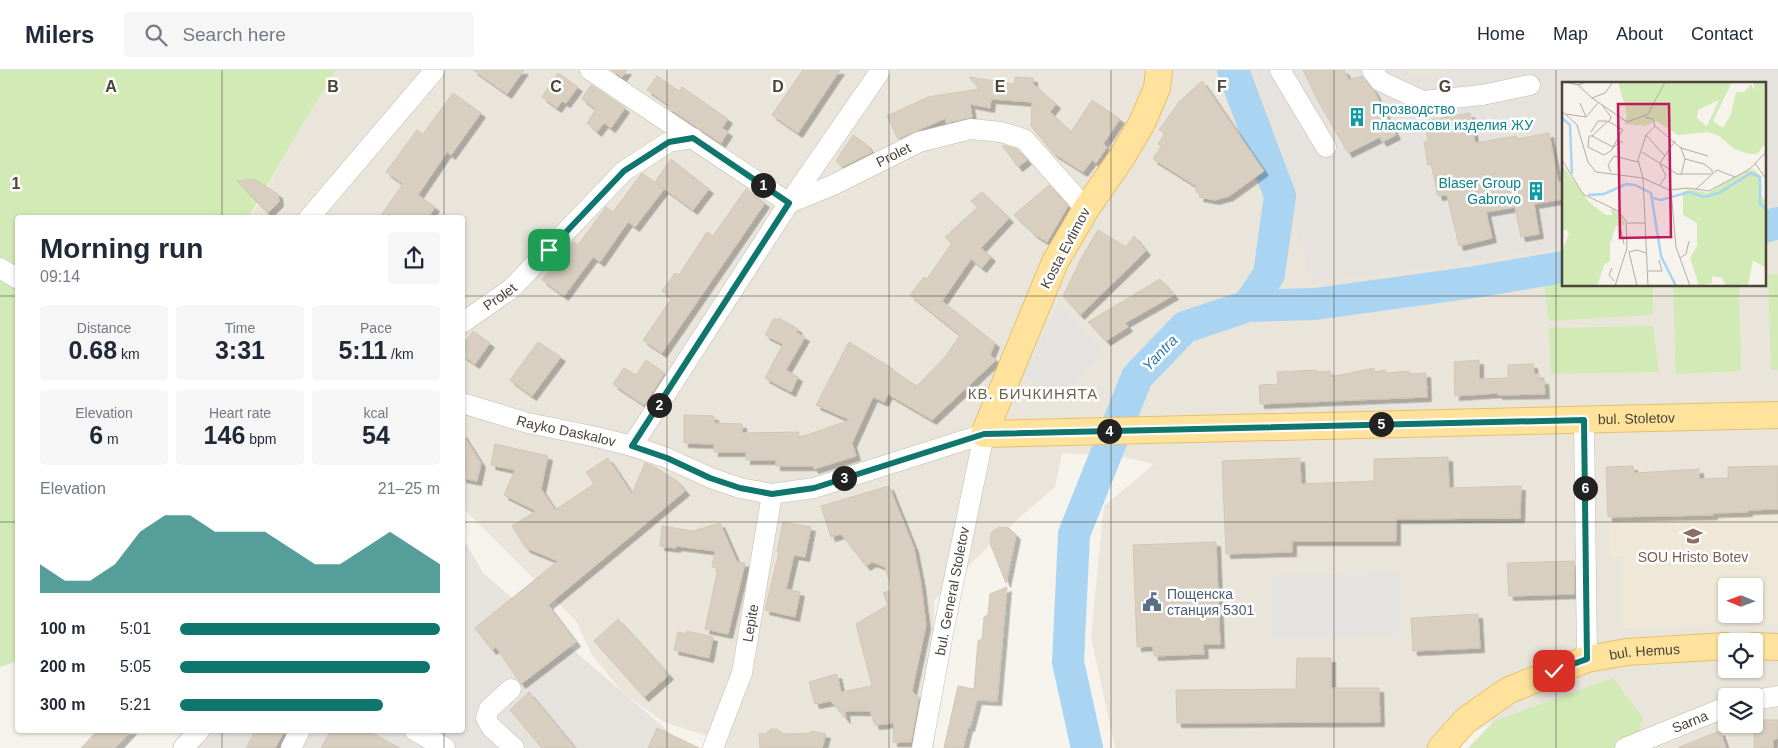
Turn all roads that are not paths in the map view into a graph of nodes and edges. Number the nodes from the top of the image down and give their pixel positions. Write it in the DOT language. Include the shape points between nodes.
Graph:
graph roads {
  1 [pos="435,70"];
  2 [pos="590,70"];
  3 [pos="881,70"];
  4 [pos="1159,70"];
  5 [pos="1280,70"];
  6 [pos="1372,70"];
  7 [pos="1530,84"];
  8 [pos="693,138"];
  9 [pos="1326,147"];
  10 [pos="789,203"];
  11 [pos="1086,209"];
  12 [pos="312,215"];
  13 [pos="0,268"];
  14 [pos="15,277"];
  15 [pos="465,321"];
  16 [pos="465,404"];
  17 [pos="1778,415"];
  18 [pos="1584,420"];
  19 [pos="984,434"];
  20 [pos="632,446"];
  21 [pos="772,494"];
  22 [pos="1718,646"];
  23 [pos="1763,646"];
  24 [pos="1778,647"];
  25 [pos="1587,659"];
  26 [pos="511,689"];
  27 [pos="1778,696"];
  28 [pos="1763,698"];
  29 [pos="1718,710"];
  30 [pos="197,733"];
  31 [pos="298,733"];
  32 [pos="419,733"];
  33 [pos="183,748"];
  34 [pos="291,748"];
  35 [pos="445,748"];
  36 [pos="514,748"];
  37 [pos="713,748"];
  38 [pos="922,748"];
  39 [pos="1441,748"];
  40 [pos="1624,748"];
  1 -- 12 [label="street"];
  2 -- 8 [label="street"];
  3 -- 10 [label="street"];
  4 -- 11 [label="main road, Kosta Evtimov" via="1157,88 1142,123"];
  5 -- 9 [label="street"];
  6 -- 7 [label="street" via="1380,81 1423,101 1482,95"];
  8 -- 10 [label="street"];
  8 -- 15 [label="street, Prolet" via="669,142 624,171 511,290"];
  10 -- 11 [label="street, Prolet" via="919,142 971,129 1001,132 1024,139"];
  10 -- 20 [label="street"];
  11 -- 19 [label="main road, Kosta Evtimov" via="1055,262"];
  13 -- 14 [label="street"];
  16 -- 20 [label="street, Rayko Daskalov" via="528,423"];
  17 -- 18 [label="main road, bul. Stoletov"];
  18 -- 19 [label="main road, bul. Stoletov"];
  18 -- 25 [label="street"];
  19 -- 21 [label="street, Rayko Daskalov" via="814,488"];
  19 -- 38 [label="street, bul. General Stoletov"];
  20 -- 21 [label="street, Rayko Daskalov" via="718,481"];
  21 -- 37 [label="street, Lepite" via="742,673"];
  22 -- 25 [label="main road, bul. Hemus" via="1627,652"];
  23 -- 24 [label="main road"];
  25 -- 39 [label="main road, bul. Hemus" via="1509,690 1466,720"];
  26 -- 36 [label="street" via="490,708 486,718"];
  27 -- 28 [label="street"];
  29 -- 40 [label="street, Sarna"];
  30 -- 33 [label="street"];
  31 -- 34 [label="street"];
  32 -- 35 [label="street"];
}
